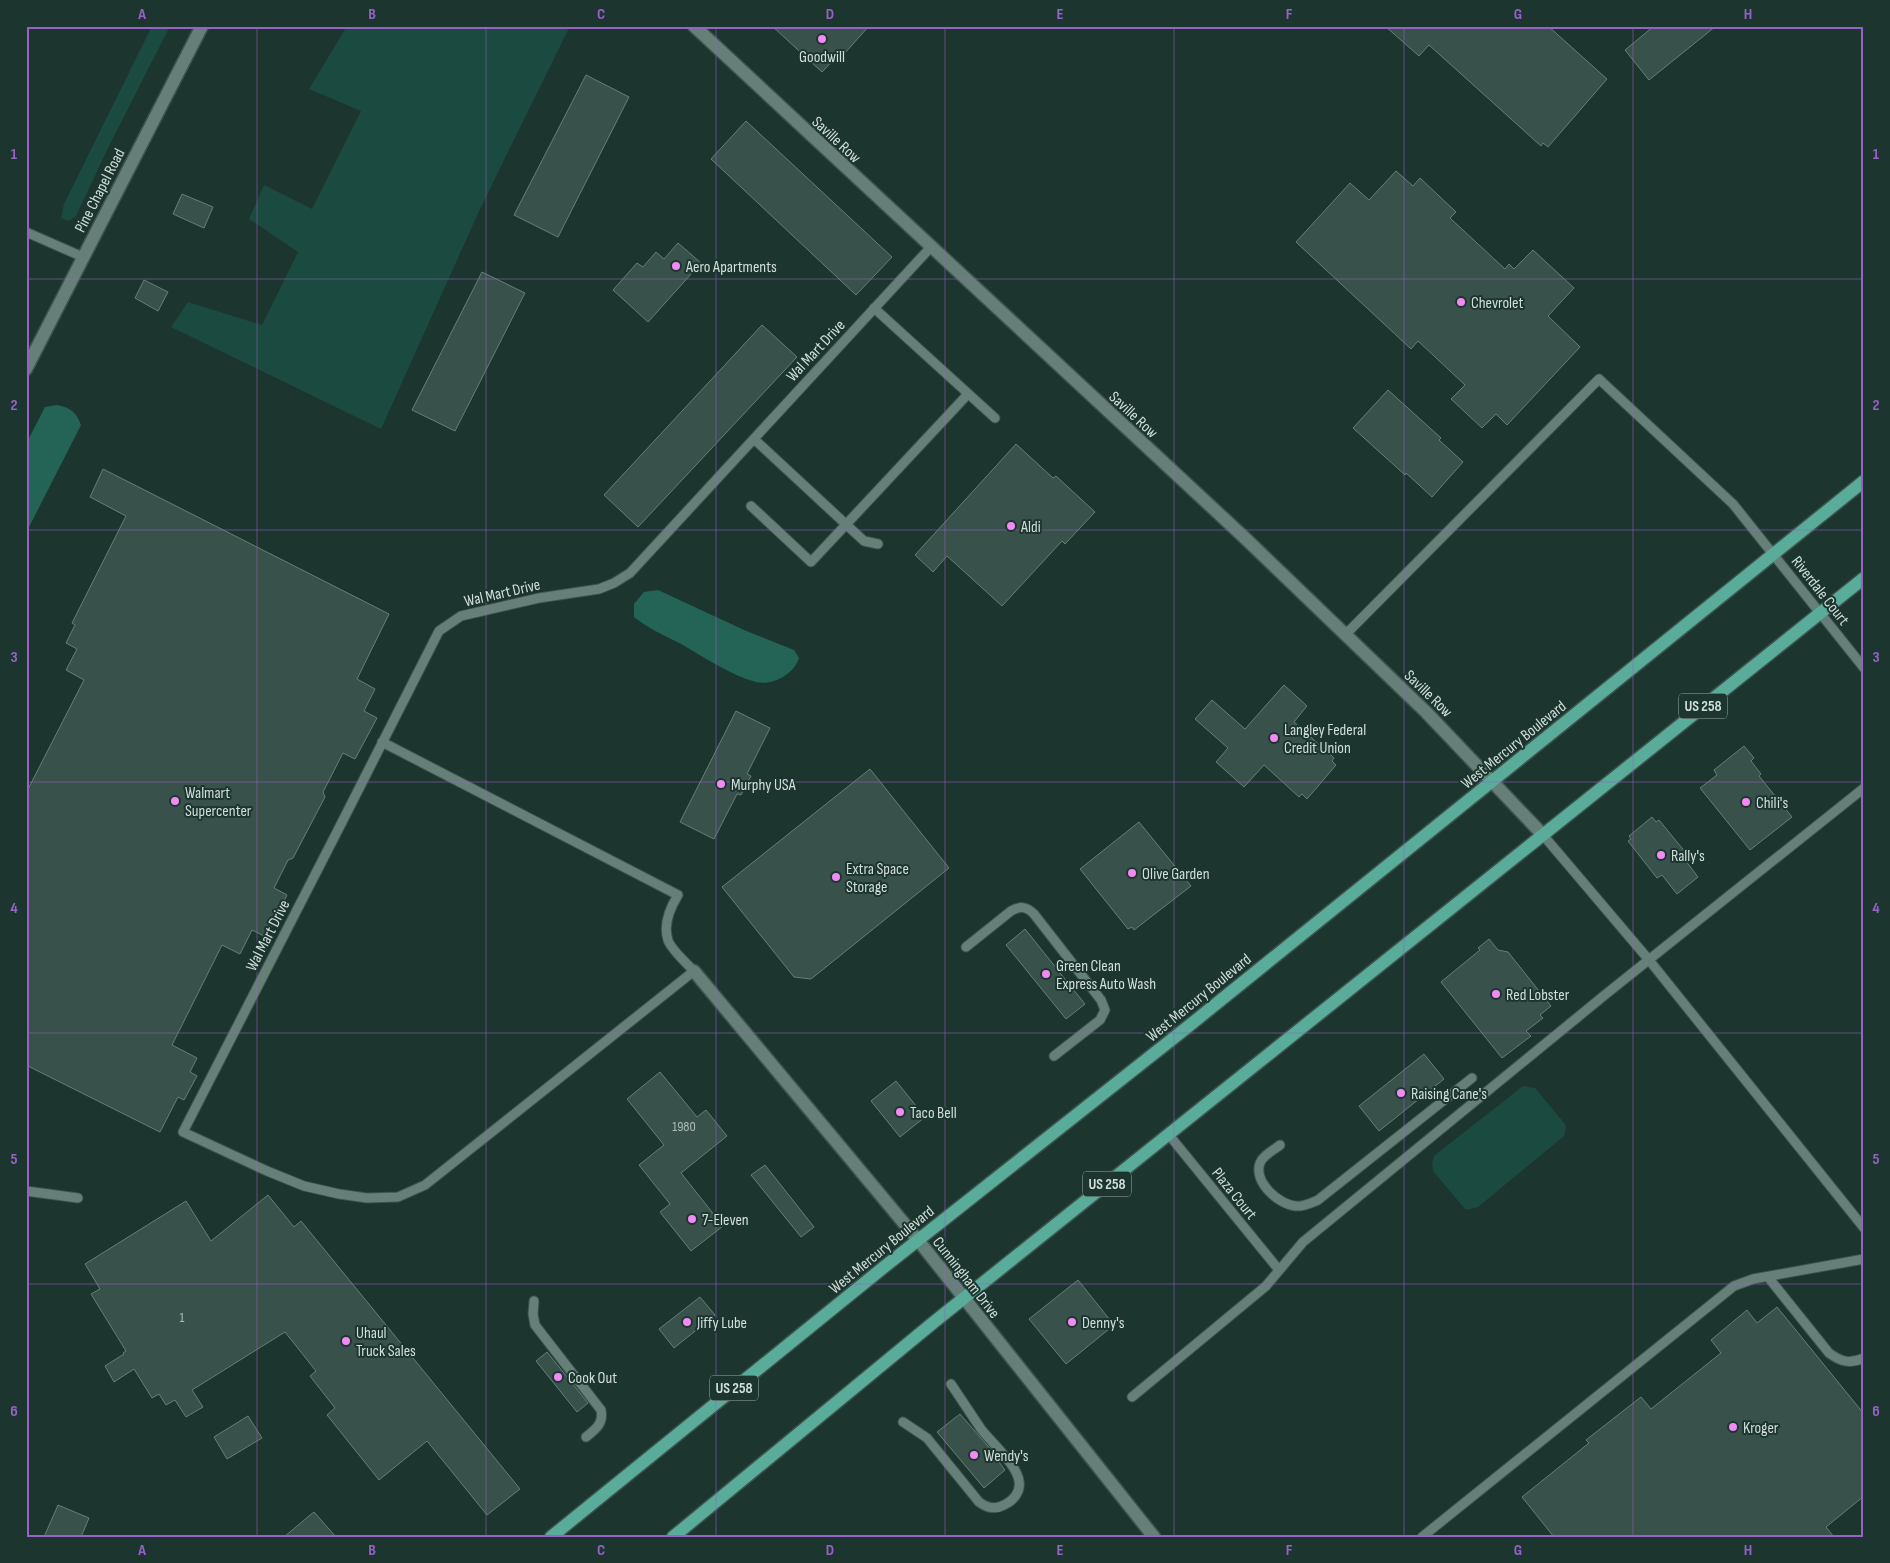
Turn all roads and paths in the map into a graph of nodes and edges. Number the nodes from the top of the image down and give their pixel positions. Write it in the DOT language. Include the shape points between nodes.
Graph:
graph roads {
  1 [pos="202,26"];
  2 [pos="694,26"];
  3 [pos="26,232"];
  4 [pos="930,248"];
  5 [pos="83,257"];
  6 [pos="874,308"];
  7 [pos="26,369"];
  8 [pos="968,394"];
  9 [pos="995,418"];
  10 [pos="754,439"];
  11 [pos="1864,481"];
  12 [pos="751,506"];
  13 [pos="846,524"];
  14 [pos="878,544"];
  15 [pos="1773,554"];
  16 [pos="1864,578"];
  17 [pos="1820,613"];
  18 [pos="1345,636"];
  19 [pos="1864,668"];
  20 [pos="382,742"];
  21 [pos="1493,781"];
  22 [pos="1864,788"];
  23 [pos="1543,835"];
  24 [pos="966,947"];
  25 [pos="1649,960"];
  26 [pos="694,971"];
  27 [pos="1054,1056"];
  28 [pos="1472,1078"];
  29 [pos="1168,1135"];
  30 [pos="1280,1144"];
  31 [pos="26,1191"];
  32 [pos="78,1198"];
  33 [pos="1864,1228"];
  34 [pos="918,1240"];
  35 [pos="1864,1259"];
  36 [pos="1279,1270"];
  37 [pos="1768,1276"];
  38 [pos="964,1298"];
  39 [pos="534,1301"];
  40 [pos="1864,1358"];
  41 [pos="951,1384"];
  42 [pos="1132,1397"];
  43 [pos="903,1422"];
  44 [pos="586,1437"];
  45 [pos="551,1537"];
  46 [pos="673,1537"];
  47 [pos="1154,1537"];
  48 [pos="1422,1537"];
  1 -- 5 [label="street, Pine Chapel Road"];
  2 -- 4 [label="street, Saville Row"];
  3 -- 5 [label="lane"];
  4 -- 6 [label="lane, Wal Mart Drive"];
  4 -- 18 [label="street, Saville Row" via="1241,534"];
  5 -- 7 [label="street, Pine Chapel Road"];
  6 -- 8 [label="lane"];
  6 -- 10 [label="lane, Wal Mart Drive"];
  8 -- 9 [label="lane"];
  8 -- 13 [label="lane"];
  10 -- 13 [label="lane"];
  10 -- 20 [label="lane, Wal Mart Drive" via="630,573 614,583 599,589 539,598 461,616 439,631"];
  11 -- 15 [label="main road, West Mercury Boulevard / US 258"];
  12 -- 13 [label="lane" via="811,562"];
  13 -- 14 [label="lane" via="864,541"];
  15 -- 17 [label="lane, Riverdale Court"];
  15 -- 18 [label="lane, Riverdale Court" via="1733,504 1599,379"];
  15 -- 21 [label="main road, West Mercury Boulevard / US 258"];
  16 -- 17 [label="main road, US 258"];
  17 -- 19 [label="lane, Riverdale Court"];
  17 -- 23 [label="main road, US 258"];
  18 -- 21 [label="street, Saville Row"];
  20 -- 26 [label="lane" via="678,895 670,909 668,941"];
  20 -- 26 [label="lane, Wal Mart Drive" via="183,1132 304,1186 367,1198 398,1197 425,1185"];
  21 -- 23 [label="street, Saville Row"];
  21 -- 34 [label="main road, West Mercury Boulevard / US 258"];
  22 -- 25 [label="lane"];
  23 -- 25 [label="lane"];
  23 -- 29 [label="main road, US 258"];
  24 -- 27 [label="lane" via="1018,907 1025,907 1034,914 1101,1000 1105,1010 1100,1020"];
  25 -- 33 [label="lane"];
  25 -- 36 [label="lane" via="1303,1242"];
  26 -- 34 [label="street, Cunningham Drive"];
  28 -- 30 [label="lane" via="1318,1200 1308,1204 1298,1207 1287,1205 1263,1183 1260,1163"];
  29 -- 36 [label="lane, Plaza Court"];
  29 -- 38 [label="main road, US 258"];
  31 -- 32 [label="lane"];
  34 -- 38 [label="street, Cunningham Drive"];
  34 -- 45 [label="main road, West Mercury Boulevard / US 258"];
  35 -- 37 [label="lane"];
  36 -- 42 [label="lane" via="1266,1286"];
  37 -- 40 [label="lane" via="1829,1353 1849,1362"];
  37 -- 48 [label="lane" via="1743,1282 1718,1297"];
  38 -- 46 [label="main road, US 258"];
  38 -- 47 [label="street, Cunningham Drive"];
  39 -- 44 [label="lane" via="535,1325 601,1410 600,1424"];
  41 -- 43 [label="lane" via="1017,1474 1020,1487 1010,1501 993,1508 979,1502 927,1438"];
}
